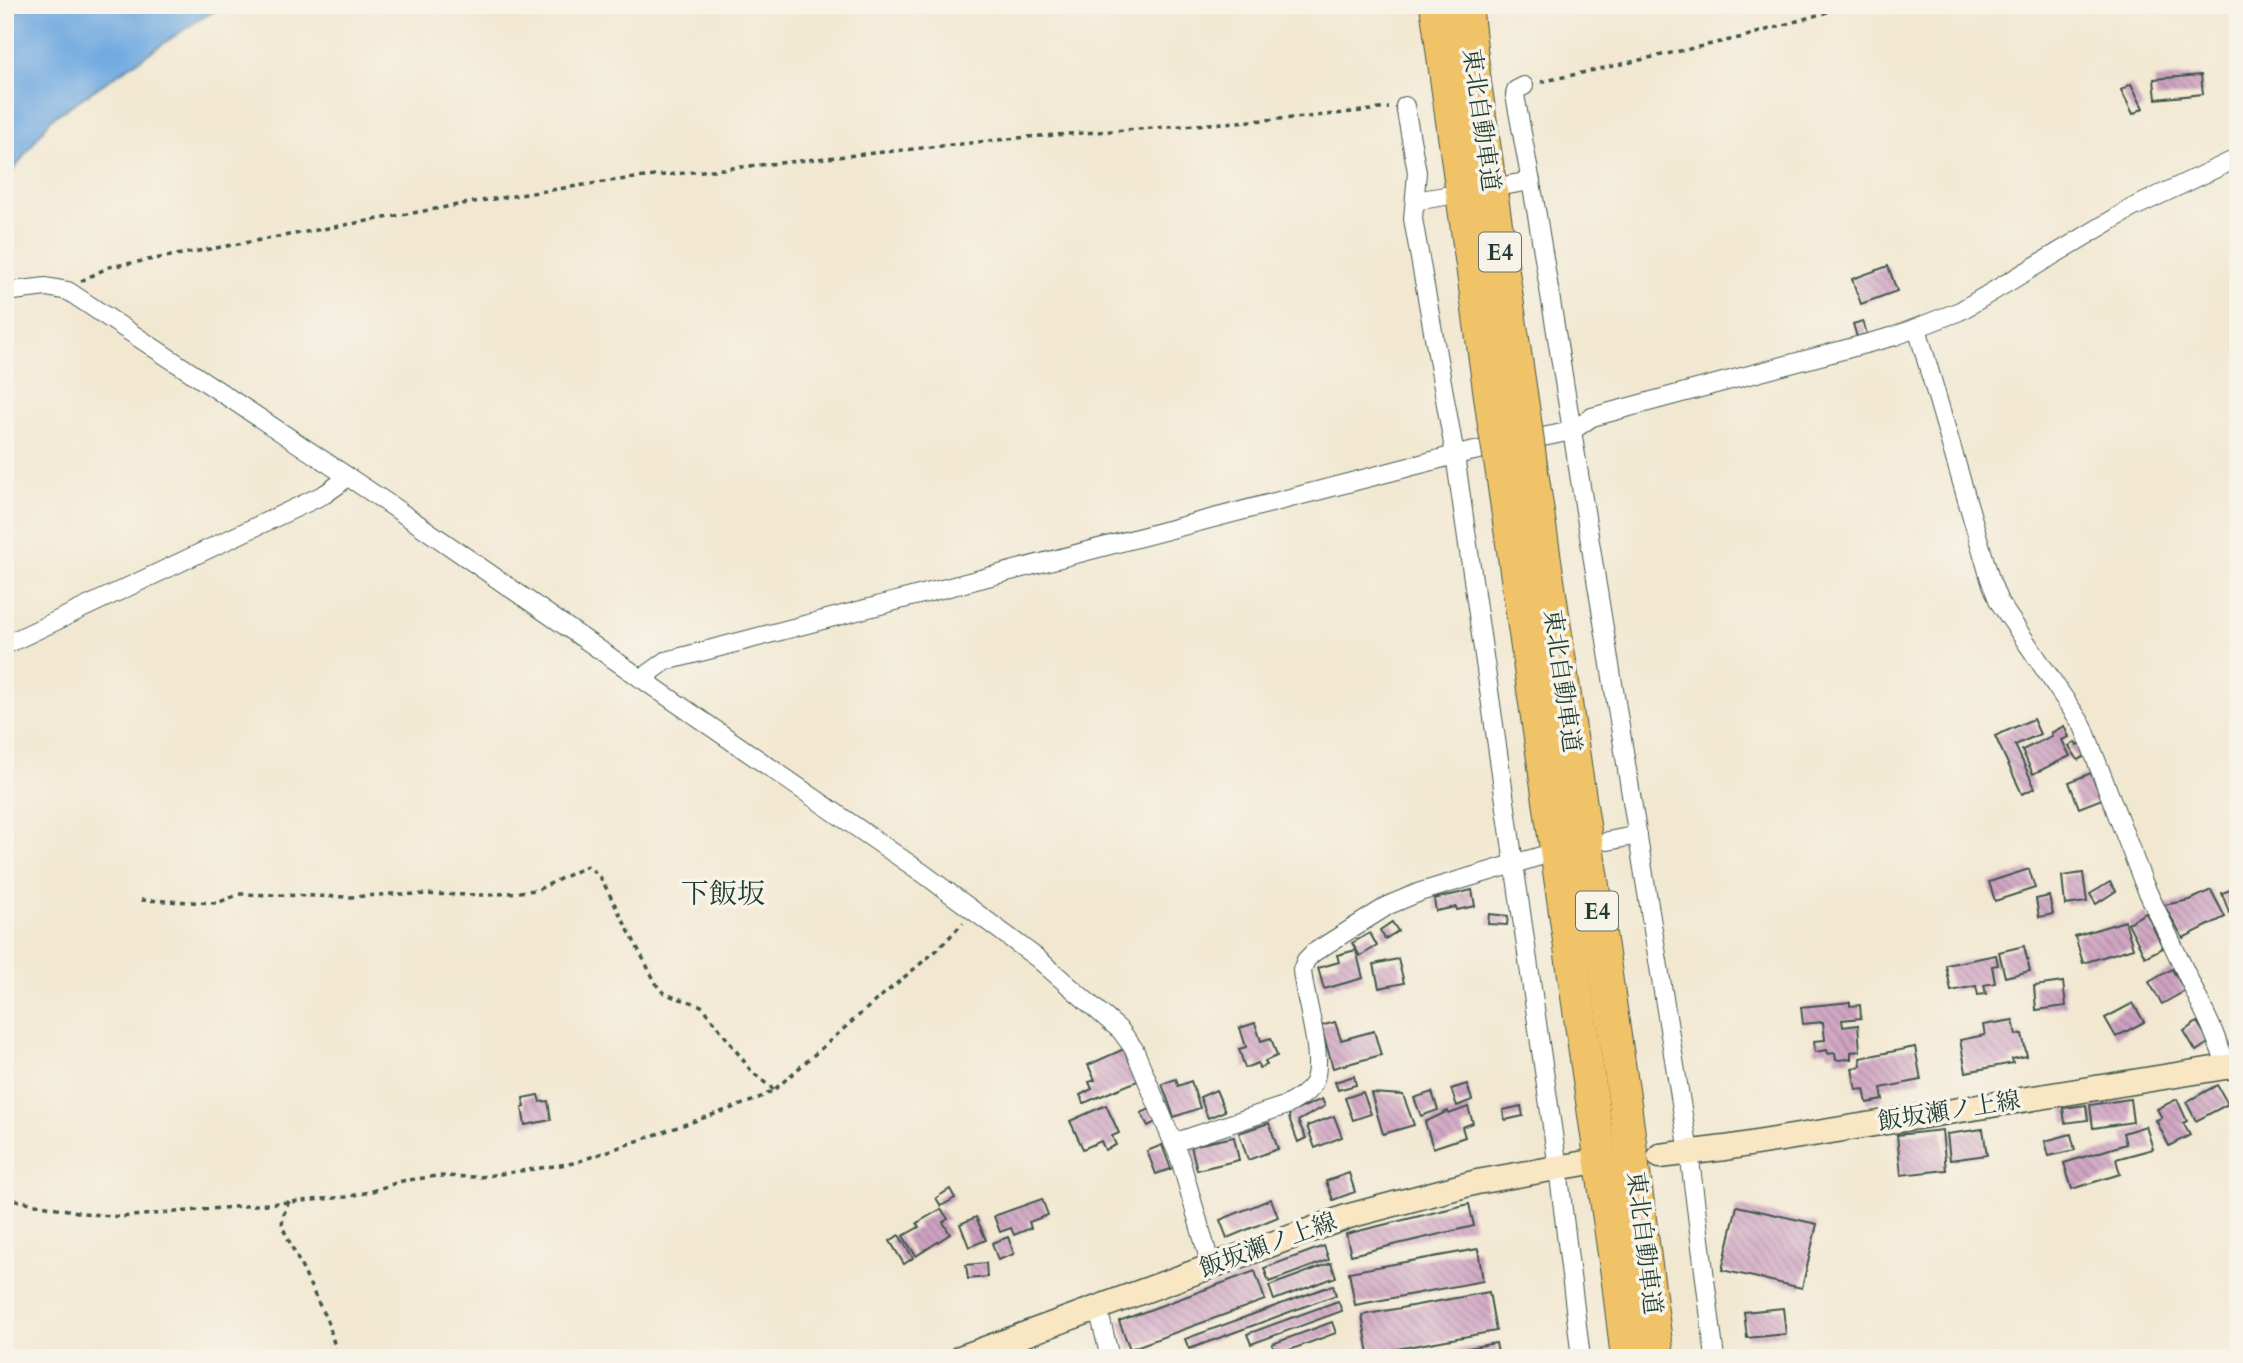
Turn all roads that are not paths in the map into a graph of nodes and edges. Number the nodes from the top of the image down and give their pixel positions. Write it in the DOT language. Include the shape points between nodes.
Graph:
graph roads {
  1 [pos="1436,5"];
  2 [pos="1466,5"];
  3 [pos="1460,86"];
  4 [pos="1524,86"];
  5 [pos="1405,106"];
  6 [pos="2238,158"];
  7 [pos="1531,181"];
  8 [pos="1508,185"];
  9 [pos="1445,196"];
  10 [pos="1415,201"];
  11 [pos="5,292"];
  12 [pos="1917,328"];
  13 [pos="1572,431"];
  14 [pos="1454,455"];
  15 [pos="1517,469"];
  16 [pos="345,475"];
  17 [pos="5,645"];
  18 [pos="641,679"];
  19 [pos="1638,835"];
  20 [pos="1608,841"];
  21 [pos="1544,855"];
  22 [pos="1512,865"];
  23 [pos="2233,1066"];
  24 [pos="1173,1143"];
  25 [pos="1689,1152"];
  26 [pos="1660,1156"];
  27 [pos="1585,1163"];
  28 [pos="1558,1168"];
  29 [pos="1212,1266"];
  30 [pos="1098,1308"];
  31 [pos="960,1358"];
  32 [pos="1110,1358"];
  33 [pos="1581,1358"];
  34 [pos="1627,1358"];
  35 [pos="1658,1358"];
  36 [pos="1714,1358"];
  1 -- 3 [label="highway, 東北自動車道 / E4"];
  2 -- 3 [label="highway, 東北自動車道 / E4"];
  3 -- 15 [label="highway, 東北自動車道 / E4, bridge" via="1525,421"];
  3 -- 15 [label="highway, 東北自動車道 / E4, bridge" via="1494,425"];
  4 -- 7 [label="street" via="1515,95"];
  5 -- 10 [label="street" via="1417,172"];
  6 -- 12 [label="street" via="2132,208 1960,311"];
  7 -- 8 [label="street"];
  7 -- 13 [label="street"];
  9 -- 10 [label="street"];
  10 -- 14 [label="street" via="1413,219"];
  11 -- 16 [label="street" via="46,287 68,291"];
  12 -- 13 [label="street" via="1592,417"];
  12 -- 23 [label="street" via="1999,602 2083,726 2144,884"];
  13 -- 14 [label="street"];
  13 -- 19 [label="street"];
  14 -- 18 [label="street" via="666,661"];
  14 -- 22 [label="street"];
  15 -- 34 [label="highway, 東北自動車道 / E4"];
  15 -- 35 [label="highway, 東北自動車道 / E4" via="1625,1104"];
  16 -- 17 [label="street" via="325,494"];
  16 -- 18 [label="street"];
  18 -- 24 [label="street" via="924,874 1037,958 1121,1031 1134,1049"];
  19 -- 20 [label="street"];
  19 -- 25 [label="street"];
  21 -- 22 [label="street"];
  22 -- 24 [label="street" via="1389,905 1313,953 1301,970 1316,1048 1312,1085 1287,1105"];
  22 -- 28 [label="street"];
  23 -- 25 [label="main road, 飯坂瀬ノ上線"];
  24 -- 29 [label="street"];
  25 -- 26 [label="main road, 飯坂瀬ノ上線"];
  25 -- 36 [label="street"];
  27 -- 28 [label="main road, 飯坂瀬ノ上線"];
  28 -- 29 [label="main road, 飯坂瀬ノ上線" via="1394,1203"];
  28 -- 33 [label="street"];
  29 -- 30 [label="main road, 飯坂瀬ノ上線"];
  30 -- 31 [label="main road, 飯坂瀬ノ上線"];
  30 -- 32 [label="street"];
}
